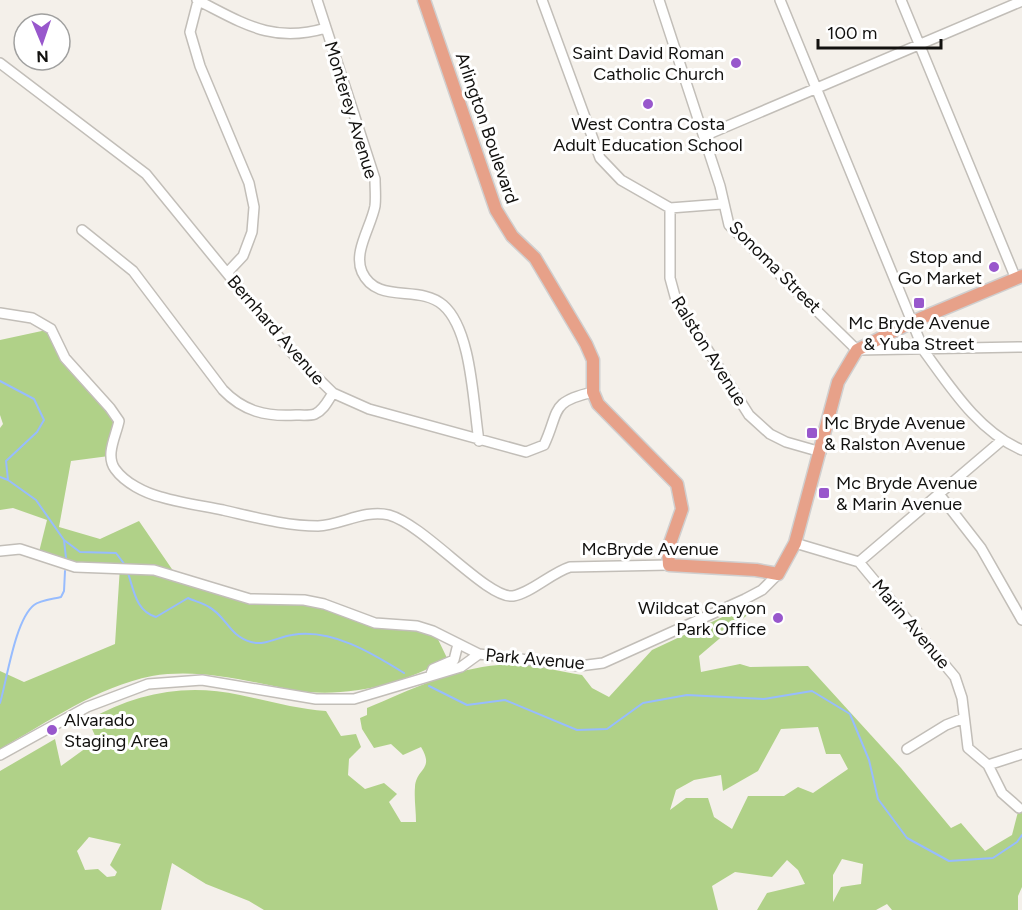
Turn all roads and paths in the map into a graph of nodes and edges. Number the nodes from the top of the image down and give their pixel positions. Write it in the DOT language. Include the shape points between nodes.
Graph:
graph roads {
  1 [pos="197,0"];
  2 [pos="317,0"];
  3 [pos="424,0"];
  4 [pos="542,0"];
  5 [pos="659,0"];
  6 [pos="780,0"];
  7 [pos="901,0"];
  8 [pos="1022,1"];
  9 [pos="326,28"];
  10 [pos="919,44"];
  11 [pos="0,63"];
  12 [pos="816,87"];
  13 [pos="704,136"];
  14 [pos="722,204"];
  15 [pos="670,208"];
  16 [pos="82,230"];
  17 [pos="227,273"];
  18 [pos="1019,278"];
  19 [pos="0,313"];
  20 [pos="912,322"];
  21 [pos="1022,347"];
  22 [pos="857,350"];
  23 [pos="924,351"];
  24 [pos="593,392"];
  25 [pos="333,393"];
  26 [pos="479,441"];
  27 [pos="1001,441"];
  28 [pos="1022,450"];
  29 [pos="820,452"];
  30 [pos="939,494"];
  31 [pos="795,543"];
  32 [pos="0,551"];
  33 [pos="860,562"];
  34 [pos="669,565"];
  35 [pos="778,574"];
  36 [pos="1022,620"];
  37 [pos="458,644"];
  38 [pos="479,654"];
  39 [pos="456,664"];
  40 [pos="964,718"];
  41 [pos="907,749"];
  42 [pos="1022,754"];
  43 [pos="0,755"];
  44 [pos="988,765"];
  45 [pos="1019,808"];
  1 -- 9 [label="street" via="254,30 287,35"];
  1 -- 17 [label="street" via="190,32 200,66 249,183 254,207 252,232 243,256"];
  2 -- 9 [label="street, Monterey Avenue"];
  3 -- 24 [label="main road, Arlington Boulevard" via="496,210 507,230 535,258 586,344 593,360"];
  4 -- 15 [label="street" via="600,158 621,180"];
  5 -- 13 [label="street, Sonoma Street"];
  6 -- 12 [label="street"];
  7 -- 10 [label="street"];
  8 -- 10 [label="street"];
  9 -- 26 [label="street, Monterey Avenue" via="375,179 375,205 359,254 361,271 370,285 391,293 417,292 442,304 459,327"];
  10 -- 12 [label="street"];
  10 -- 18 [label="street"];
  11 -- 17 [label="street, Bernhard Avenue" via="146,174"];
  12 -- 13 [label="street"];
  12 -- 20 [label="street"];
  13 -- 14 [label="street, Sonoma Street"];
  14 -- 15 [label="street"];
  14 -- 22 [label="street, Sonoma Street" via="729,225"];
  15 -- 29 [label="street, Ralston Avenue" via="670,278 676,300 748,415 771,434"];
  16 -- 25 [label="street" via="133,271 236,403 270,415 314,414"];
  17 -- 25 [label="street, Bernhard Avenue" via="293,354"];
  18 -- 20 [label="main road"];
  19 -- 34 [label="street, McBryde Avenue" via="32,318 51,329 65,358 119,421 109,456 115,469 133,485 160,497 320,526 366,515 390,515 424,535 493,590 511,596 570,567"];
  20 -- 22 [label="main road"];
  20 -- 23 [label="street"];
  21 -- 23 [label="street"];
  22 -- 23 [label="street"];
  22 -- 29 [label="main road" via="838,382"];
  23 -- 27 [label="street" via="958,398"];
  24 -- 26 [label="street, Bernhard Avenue" via="563,402 544,445 526,452"];
  24 -- 34 [label="main road" via="598,404 677,484 682,509 668,549"];
  25 -- 26 [label="street, Bernhard Avenue" via="369,409"];
  27 -- 28 [label="street"];
  27 -- 30 [label="street"];
  29 -- 31 [label="main road"];
  30 -- 33 [label="street"];
  30 -- 36 [label="street" via="981,548"];
  31 -- 33 [label="street, Marin Avenue"];
  31 -- 35 [label="main road"];
  32 -- 37 [label="street, Park Avenue" via="20,549 75,567 176,574 250,599 324,604 375,623 417,626"];
  33 -- 40 [label="street, Marin Avenue" via="955,677"];
  34 -- 35 [label="main road, McBryde Avenue"];
  35 -- 38 [label="street, Park Avenue" via="748,598 603,663 579,666"];
  37 -- 38 [label="street, Park Avenue"];
  37 -- 39 [label="street"];
  38 -- 39 [label="street"];
  39 -- 43 [label="street" via="433,669 431,675 364,697 335,700 211,681 148,684 87,707"];
  40 -- 41 [label="street"];
  40 -- 44 [label="street, Marin Avenue" via="968,748"];
  42 -- 44 [label="street"];
  44 -- 45 [label="street, Marin Avenue" via="1002,793"];
}
